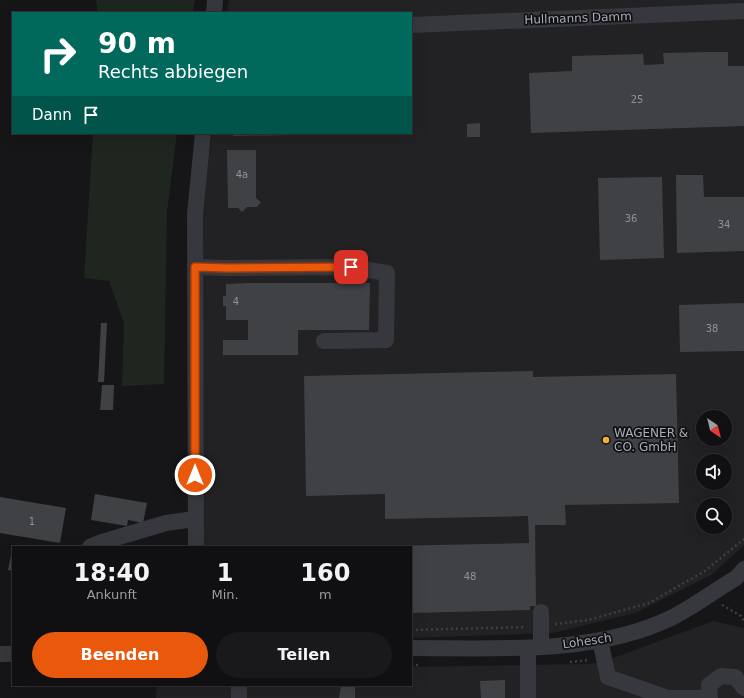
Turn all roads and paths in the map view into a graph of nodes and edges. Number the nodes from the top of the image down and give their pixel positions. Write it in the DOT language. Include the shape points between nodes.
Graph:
graph roads {
  1 [pos="215,0"];
  2 [pos="744,11"];
  3 [pos="214,12"];
  4 [pos="412,25"];
  5 [pos="203,134"];
  6 [pos="195,267"];
  7 [pos="324,341"];
  8 [pos="195,519"];
  9 [pos="744,539"];
  10 [pos="92,546"];
  11 [pos="196,546"];
  12 [pos="741,579"];
  13 [pos="716,601"];
  14 [pos="540,619"];
  15 [pos="744,621"];
  16 [pos="412,630"];
  17 [pos="600,640"];
  18 [pos="412,648"];
  19 [pos="534,648"];
  20 [pos="0,654"];
  21 [pos="12,654"];
  22 [pos="239,686"];
  23 [pos="744,688"];
  24 [pos="239,698"];
  25 [pos="528,698"];
  26 [pos="710,698"];
  1 -- 3 [label="street"];
  2 -- 4 [label="street, Hullmanns Damm"];
  5 -- 6 [label="street" via="195,214"];
  6 -- 7 [label="street" via="351,267 387,273 386,340"];
  6 -- 8 [label="street"];
  8 -- 10 [label="street" via="166,523"];
  8 -- 11 [label="street"];
  9 -- 14 [label="path" via="706,571 649,603 588,620"];
  12 -- 17 [label="street, Lohesch" via="671,618 632,633"];
  13 -- 15 [label="path" via="741,616"];
  14 -- 16 [label="path"];
  14 -- 19 [label="street"];
  17 -- 19 [label="street, Lohesch"];
  17 -- 26 [label="street" via="608,677 668,698"];
  18 -- 19 [label="street, Lohesch"];
  19 -- 25 [label="street"];
  20 -- 21 [label="street"];
  22 -- 24 [label="street"];
  23 -- 26 [label="street" via="735,677 721,676 709,685"];
}
